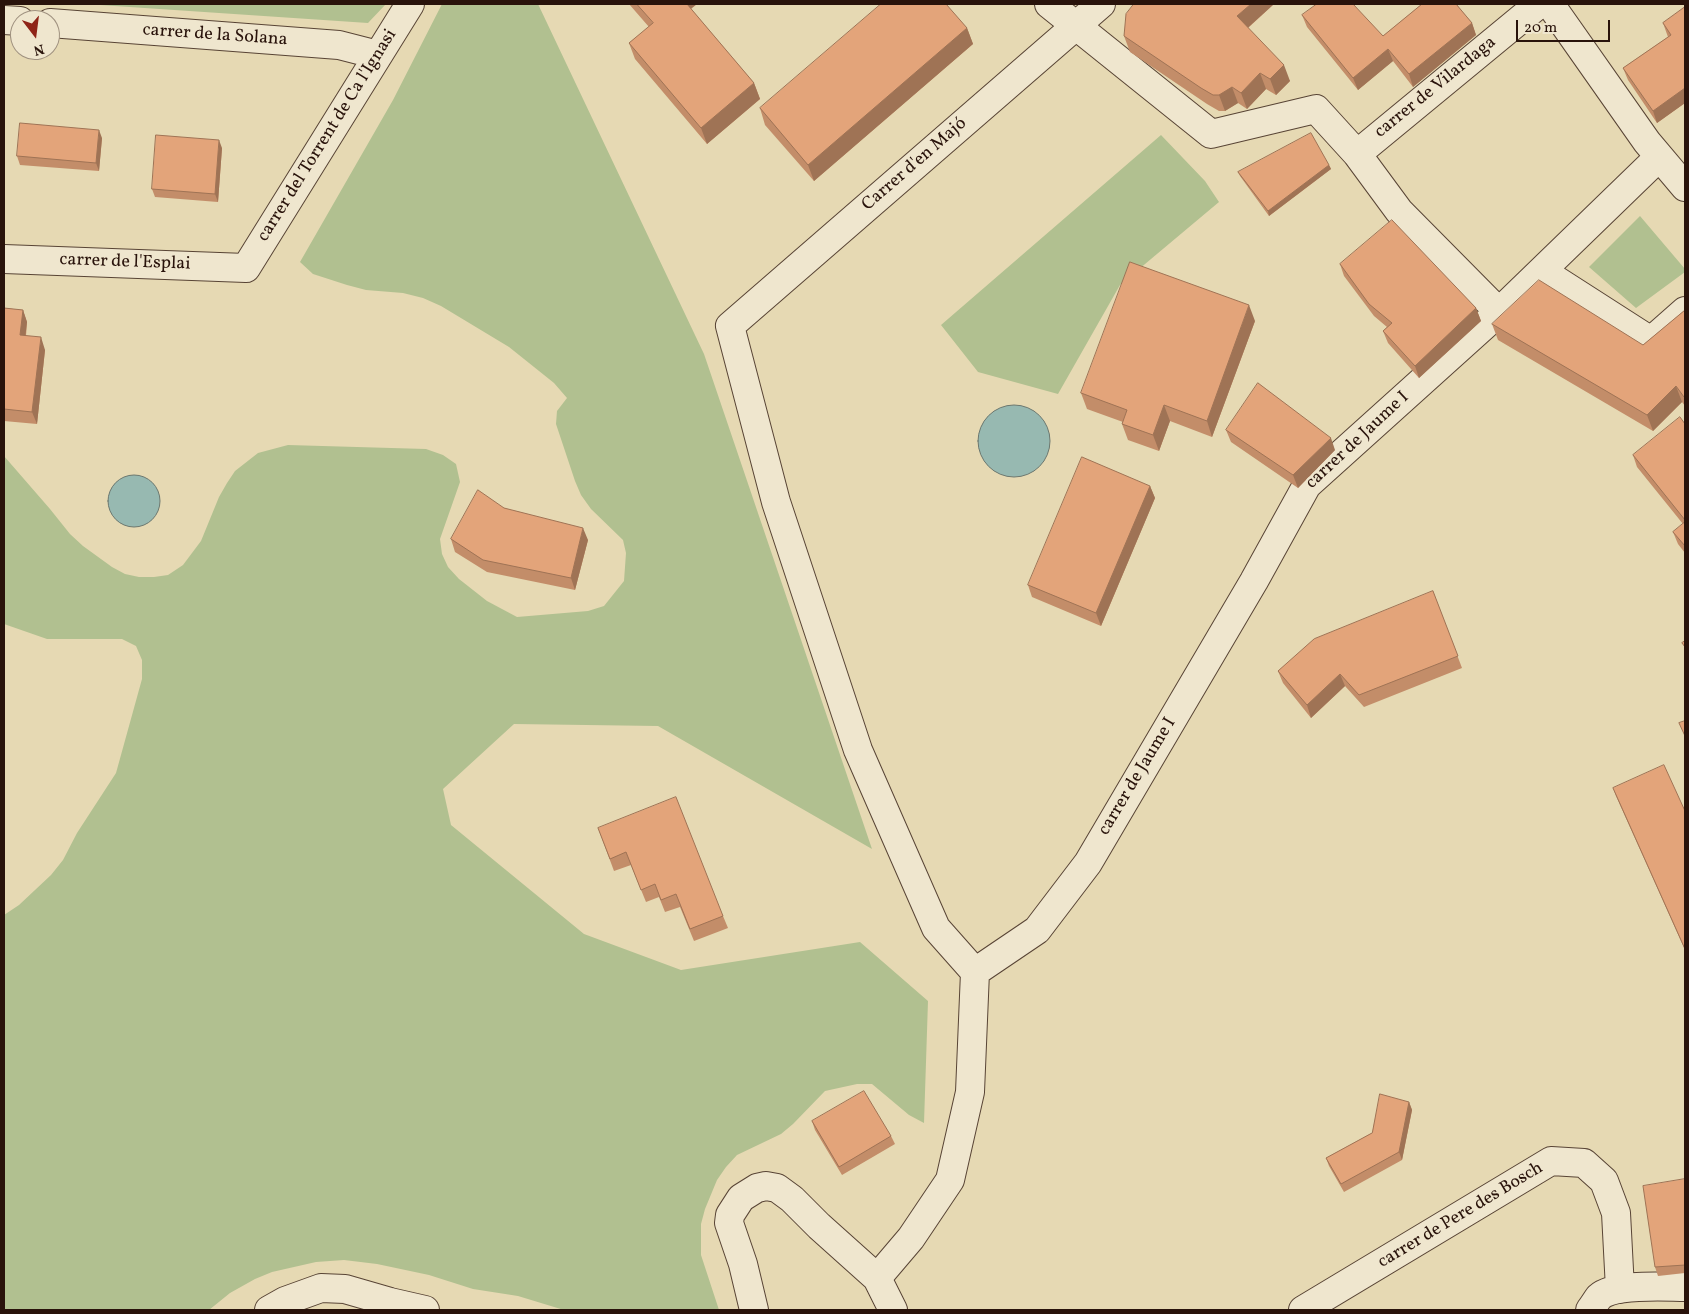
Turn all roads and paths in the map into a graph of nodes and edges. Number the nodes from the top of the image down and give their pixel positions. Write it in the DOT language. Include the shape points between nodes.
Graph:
graph roads {
  1 [pos="410,4"];
  2 [pos="1049,4"];
  3 [pos="1101,4"];
  4 [pos="1539,4"];
  5 [pos="1550,4"];
  6 [pos="60,24"];
  7 [pos="1076,25"];
  8 [pos="378,55"];
  9 [pos="1357,154"];
  10 [pos="1659,157"];
  11 [pos="1685,187"];
  12 [pos="4,259"];
  13 [pos="246,268"];
  14 [pos="1542,270"];
  15 [pos="1685,311"];
  16 [pos="1498,312"];
  17 [pos="976,972"];
  18 [pos="877,1278"];
  19 [pos="1685,1287"];
  20 [pos="1620,1289"];
  21 [pos="269,1310"];
  22 [pos="425,1310"];
  23 [pos="754,1310"];
  24 [pos="893,1310"];
  25 [pos="1303,1310"];
  26 [pos="1590,1310"];
  1 -- 8 [label="street, carrer del Torrent de Ca l'Ignasi"];
  2 -- 7 [label="street"];
  3 -- 7 [label="street, Carrer d'en Majó"];
  4 -- 9 [label="street, carrer de Vilardaga"];
  5 -- 10 [label="street"];
  6 -- 8 [label="street, carrer de la Solana" via="339,45"];
  7 -- 9 [label="street" via="1210,134 1316,109"];
  7 -- 17 [label="street, Carrer d'en Majó" via="730,326 776,502 858,750 936,928"];
  8 -- 13 [label="street, carrer del Torrent de Ca l'Ignasi"];
  9 -- 16 [label="street" via="1399,211"];
  10 -- 11 [label="street"];
  10 -- 14 [label="street, carrer de Jaume I"];
  12 -- 13 [label="street, carrer de l'Esplai"];
  14 -- 15 [label="street" via="1651,341"];
  14 -- 16 [label="street, carrer de Jaume I"];
  16 -- 17 [label="street, carrer de Jaume I" via="1307,485 1088,863 1037,930"];
  17 -- 18 [label="street" via="970,1092 950,1180 911,1238"];
  18 -- 23 [label="street" via="784,1193 777,1188 757,1188 737,1202 729,1223 744,1264"];
  18 -- 24 [label="street"];
  19 -- 20 [label="street"];
  20 -- 25 [label="street, carrer de Pere des Bosch" via="1616,1213 1604,1181 1584,1163 1551,1161"];
  20 -- 26 [label="street" via="1600,1296"];
  21 -- 22 [label="street" via="321,1288 346,1289"];
}
